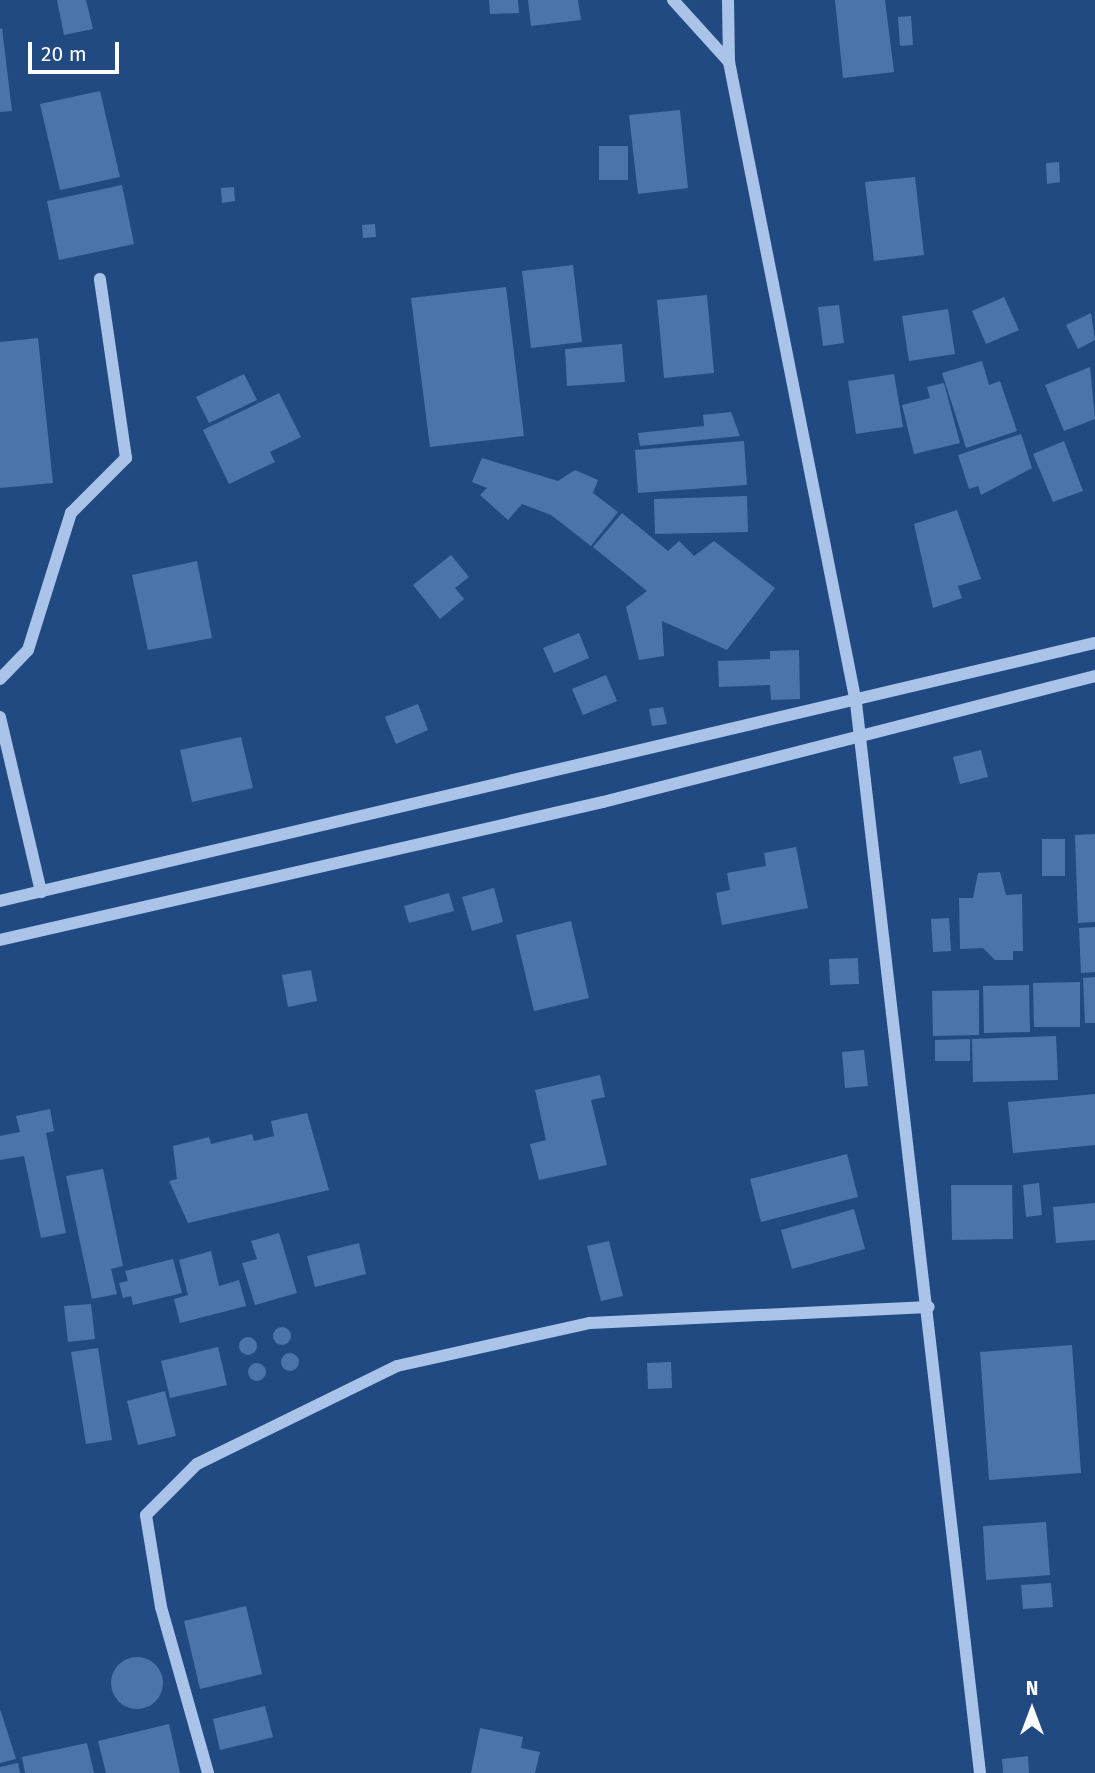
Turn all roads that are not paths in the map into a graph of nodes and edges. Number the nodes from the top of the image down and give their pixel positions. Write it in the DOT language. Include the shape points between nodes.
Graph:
graph roads {
  1 [pos="673,0"];
  2 [pos="728,0"];
  3 [pos="729,62"];
  4 [pos="100,279"];
  5 [pos="1095,643"];
  6 [pos="1095,676"];
  7 [pos="0,679"];
  8 [pos="856,703"];
  9 [pos="0,717"];
  10 [pos="860,734"];
  11 [pos="41,892"];
  12 [pos="0,901"];
  13 [pos="0,940"];
  14 [pos="929,1307"];
  15 [pos="208,1773"];
  16 [pos="980,1773"];
  1 -- 3 [label="street"];
  2 -- 3 [label="street"];
  3 -- 8 [label="street"];
  4 -- 7 [label="street" via="126,458 71,513 28,650"];
  5 -- 8 [label="street"];
  6 -- 10 [label="street"];
  8 -- 10 [label="street"];
  8 -- 11 [label="street"];
  9 -- 11 [label="street"];
  10 -- 13 [label="street" via="603,802"];
  10 -- 14 [label="street"];
  11 -- 12 [label="street"];
  14 -- 15 [label="street" via="590,1323 397,1366 197,1464 146,1515 161,1607"];
  14 -- 16 [label="street"];
}
